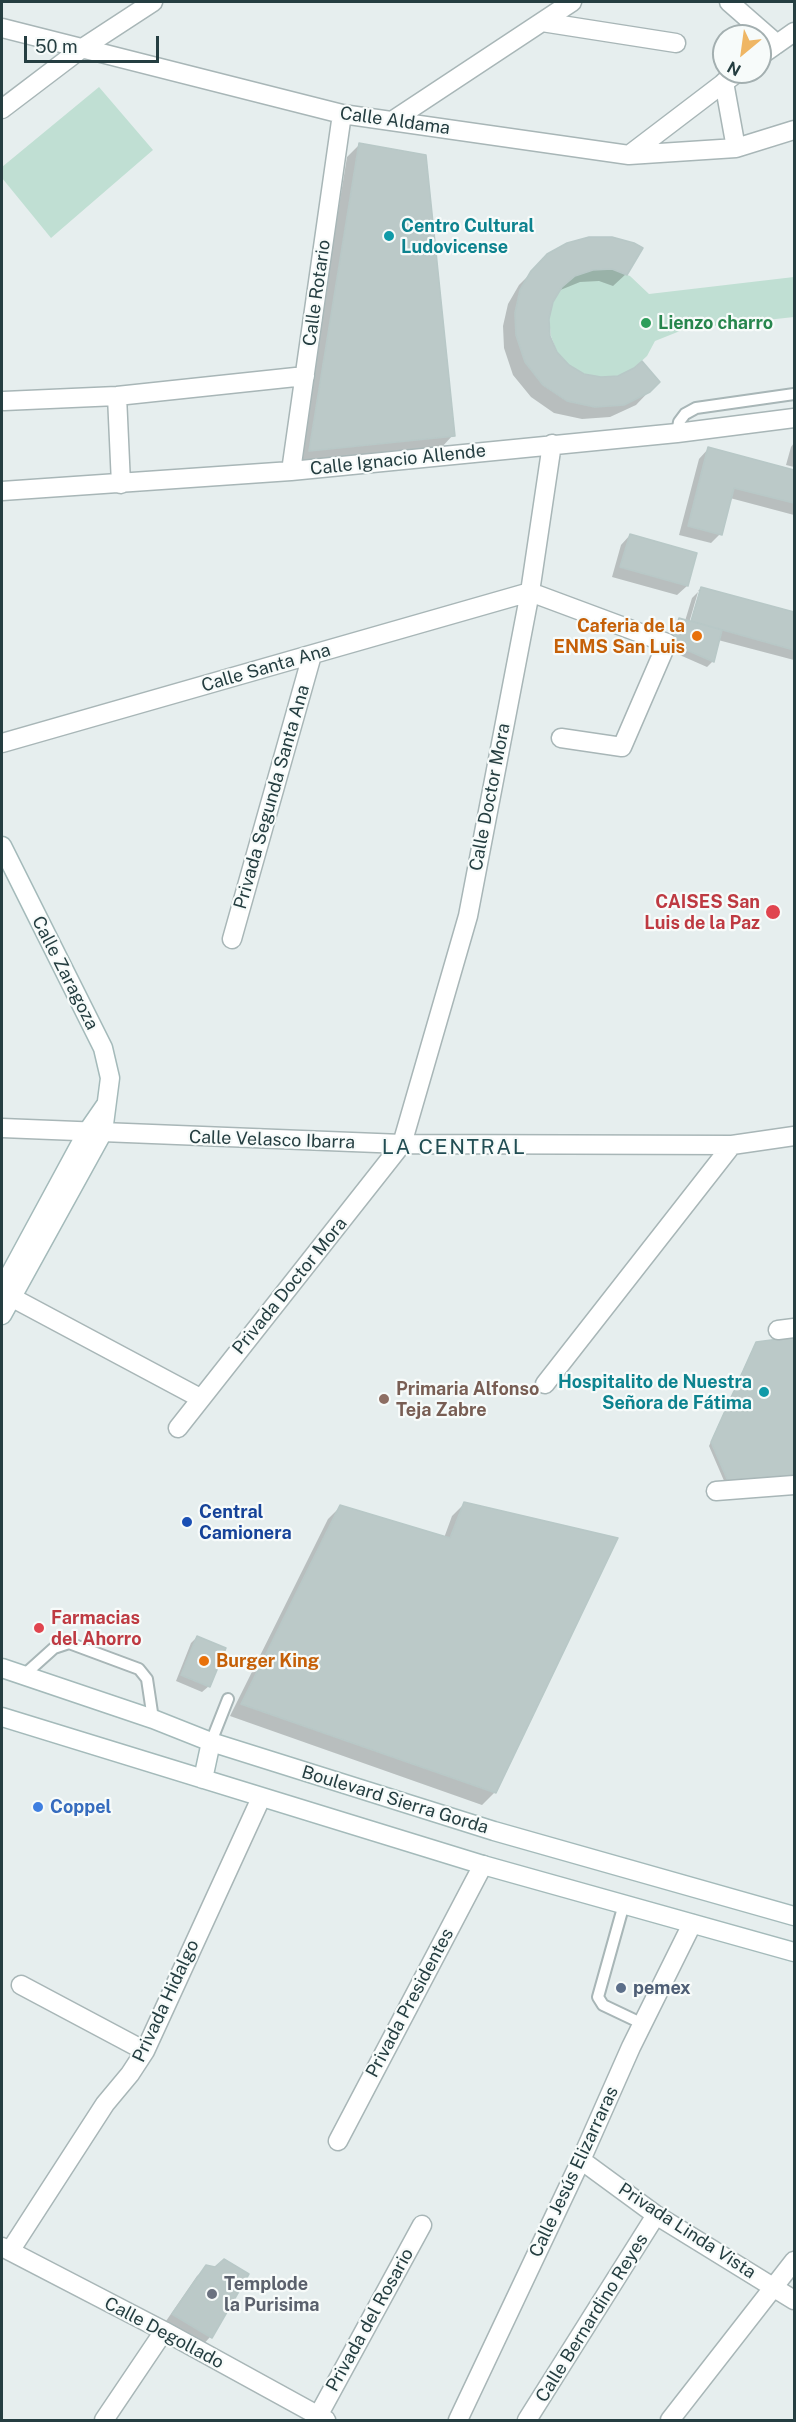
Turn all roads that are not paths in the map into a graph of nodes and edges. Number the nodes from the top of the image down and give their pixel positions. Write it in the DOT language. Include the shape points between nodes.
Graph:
graph roads {
  1 [pos="153,2"];
  2 [pos="572,2"];
  3 [pos="729,2"];
  4 [pos="542,22"];
  5 [pos="2,28"];
  6 [pos="795,32"];
  7 [pos="676,43"];
  8 [pos="777,44"];
  9 [pos="81,48"];
  10 [pos="772,48"];
  11 [pos="722,84"];
  12 [pos="731,84"];
  13 [pos="2,109"];
  14 [pos="342,114"];
  15 [pos="392,121"];
  16 [pos="795,130"];
  17 [pos="736,148"];
  18 [pos="629,155"];
  19 [pos="305,376"];
  20 [pos="795,394"];
  21 [pos="117,396"];
  22 [pos="4,401"];
  23 [pos="795,418"];
  24 [pos="677,434"];
  25 [pos="552,444"];
  26 [pos="291,471"];
  27 [pos="121,484"];
  28 [pos="2,491"];
  29 [pos="530,592"];
  30 [pos="312,655"];
  31 [pos="561,738"];
  32 [pos="2,743"];
  33 [pos="2,846"];
  34 [pos="232,939"];
  35 [pos="2,1128"];
  36 [pos="95,1132"];
  37 [pos="795,1136"];
  38 [pos="402,1144"];
  39 [pos="732,1145"];
  40 [pos="6,1293"];
  41 [pos="2,1315"];
  42 [pos="544,1384"];
  43 [pos="200,1398"];
  44 [pos="178,1428"];
  45 [pos="795,1485"];
  46 [pos="716,1491"];
  47 [pos="2,1668"];
  48 [pos="24,1676"];
  49 [pos="228,1699"];
  50 [pos="2,1717"];
  51 [pos="153,1719"];
  52 [pos="211,1742"];
  53 [pos="202,1779"];
  54 [pos="261,1798"];
  55 [pos="483,1865"];
  56 [pos="624,1904"];
  57 [pos="795,1916"];
  58 [pos="692,1924"];
  59 [pos="795,1952"];
  60 [pos="21,1985"];
  61 [pos="643,2024"];
  62 [pos="145,2051"];
  63 [pos="338,2142"];
  64 [pos="581,2160"];
  65 [pos="656,2215"];
  66 [pos="422,2225"];
  67 [pos="6,2249"];
  68 [pos="795,2261"];
  69 [pos="775,2288"];
  70 [pos="795,2300"];
  71 [pos="164,2331"];
  72 [pos="322,2418"];
  73 [pos="104,2421"];
  74 [pos="458,2421"];
  75 [pos="527,2421"];
  76 [pos="670,2421"];
  1 -- 9 [label="street"];
  2 -- 4 [label="street"];
  3 -- 8 [label="street"];
  4 -- 7 [label="street"];
  4 -- 15 [label="street"];
  5 -- 9 [label="street, Calle Aldama"];
  6 -- 8 [label="street"];
  8 -- 10 [label="street"];
  9 -- 13 [label="street"];
  9 -- 14 [label="street, Calle Aldama"];
  11 -- 18 [label="street"];
  12 -- 17 [label="street"];
  14 -- 15 [label="street, Calle Aldama"];
  14 -- 19 [label="street, Calle Rotario"];
  15 -- 18 [label="street, Calle Aldama"];
  16 -- 17 [label="street, Calle Aldama"];
  17 -- 18 [label="street, Calle Aldama"];
  19 -- 21 [label="street"];
  19 -- 26 [label="street, Calle Rotario"];
  20 -- 24 [label="lane" via="696,408 679,422"];
  21 -- 22 [label="street"];
  21 -- 27 [label="street"];
  23 -- 24 [label="street, Calle Ignacio Allende"];
  24 -- 25 [label="street, Calle Ignacio Allende"];
  25 -- 26 [label="street, Calle Ignacio Allende"];
  25 -- 29 [label="street, Calle Doctor Mora"];
  26 -- 27 [label="street, Calle Ignacio Allende"];
  27 -- 28 [label="street, Calle Ignacio Allende"];
  29 -- 30 [label="street, Calle Santa Ana"];
  29 -- 31 [label="street" via="667,644 622,747"];
  29 -- 38 [label="street, Calle Doctor Mora" via="468,916"];
  30 -- 32 [label="street, Calle Santa Ana"];
  30 -- 34 [label="street, Privada Segunda Santa Ana"];
  33 -- 36 [label="street, Calle Zaragoza" via="103,1048 110,1078 106,1104"];
  35 -- 36 [label="street, Calle Velasco Ibarra"];
  36 -- 38 [label="street, Calle Velasco Ibarra"];
  36 -- 40 [label="street, Calle Zaragoza"];
  37 -- 39 [label="street, Calle Velasco Ibarra"];
  38 -- 39 [label="street, Calle Velasco Ibarra"];
  38 -- 43 [label="street, Privada Doctor Mora"];
  39 -- 42 [label="street"];
  40 -- 41 [label="street, Calle Zaragoza"];
  40 -- 43 [label="street"];
  43 -- 44 [label="street, Privada Doctor Mora"];
  45 -- 46 [label="street"];
  47 -- 48 [label="street, Boulevard Sierra Gorda"];
  48 -- 51 [label="street, Boulevard Sierra Gorda"];
  48 -- 51 [label="lane" via="54,1648 69,1642 139,1669 147,1679"];
  49 -- 52 [label="lane"];
  50 -- 53 [label="street, Boulevard Sierra Gorda"];
  51 -- 52 [label="street, Boulevard Sierra Gorda"];
  52 -- 53 [label="street"];
  52 -- 57 [label="street, Boulevard Sierra Gorda" via="494,1831"];
  53 -- 54 [label="street, Boulevard Sierra Gorda"];
  54 -- 55 [label="street, Boulevard Sierra Gorda"];
  54 -- 62 [label="street, Privada Hidalgo"];
  55 -- 56 [label="street, Boulevard Sierra Gorda"];
  55 -- 63 [label="street, Privada Presidentes"];
  56 -- 58 [label="street, Boulevard Sierra Gorda"];
  56 -- 61 [label="lane" via="598,1997 603,2005"];
  58 -- 59 [label="street, Boulevard Sierra Gorda"];
  58 -- 61 [label="street, Calle Jesús Elizarraras"];
  60 -- 62 [label="street"];
  61 -- 64 [label="street, Calle Jesús Elizarraras"];
  62 -- 67 [label="street, Privada Hidalgo"];
  64 -- 65 [label="street, Privada Linda Vista"];
  64 -- 74 [label="street, Calle Jesús Elizarraras"];
  65 -- 69 [label="street, Privada Linda Vista"];
  65 -- 75 [label="street, Calle Bernardino Reyes"];
  66 -- 72 [label="street, Privada del Rosario"];
  67 -- 71 [label="street, Calle Degollado"];
  68 -- 69 [label="street"];
  69 -- 70 [label="street, Privada Linda Vista"];
  69 -- 76 [label="street"];
  71 -- 72 [label="street, Calle Degollado"];
  71 -- 73 [label="street"];
}
